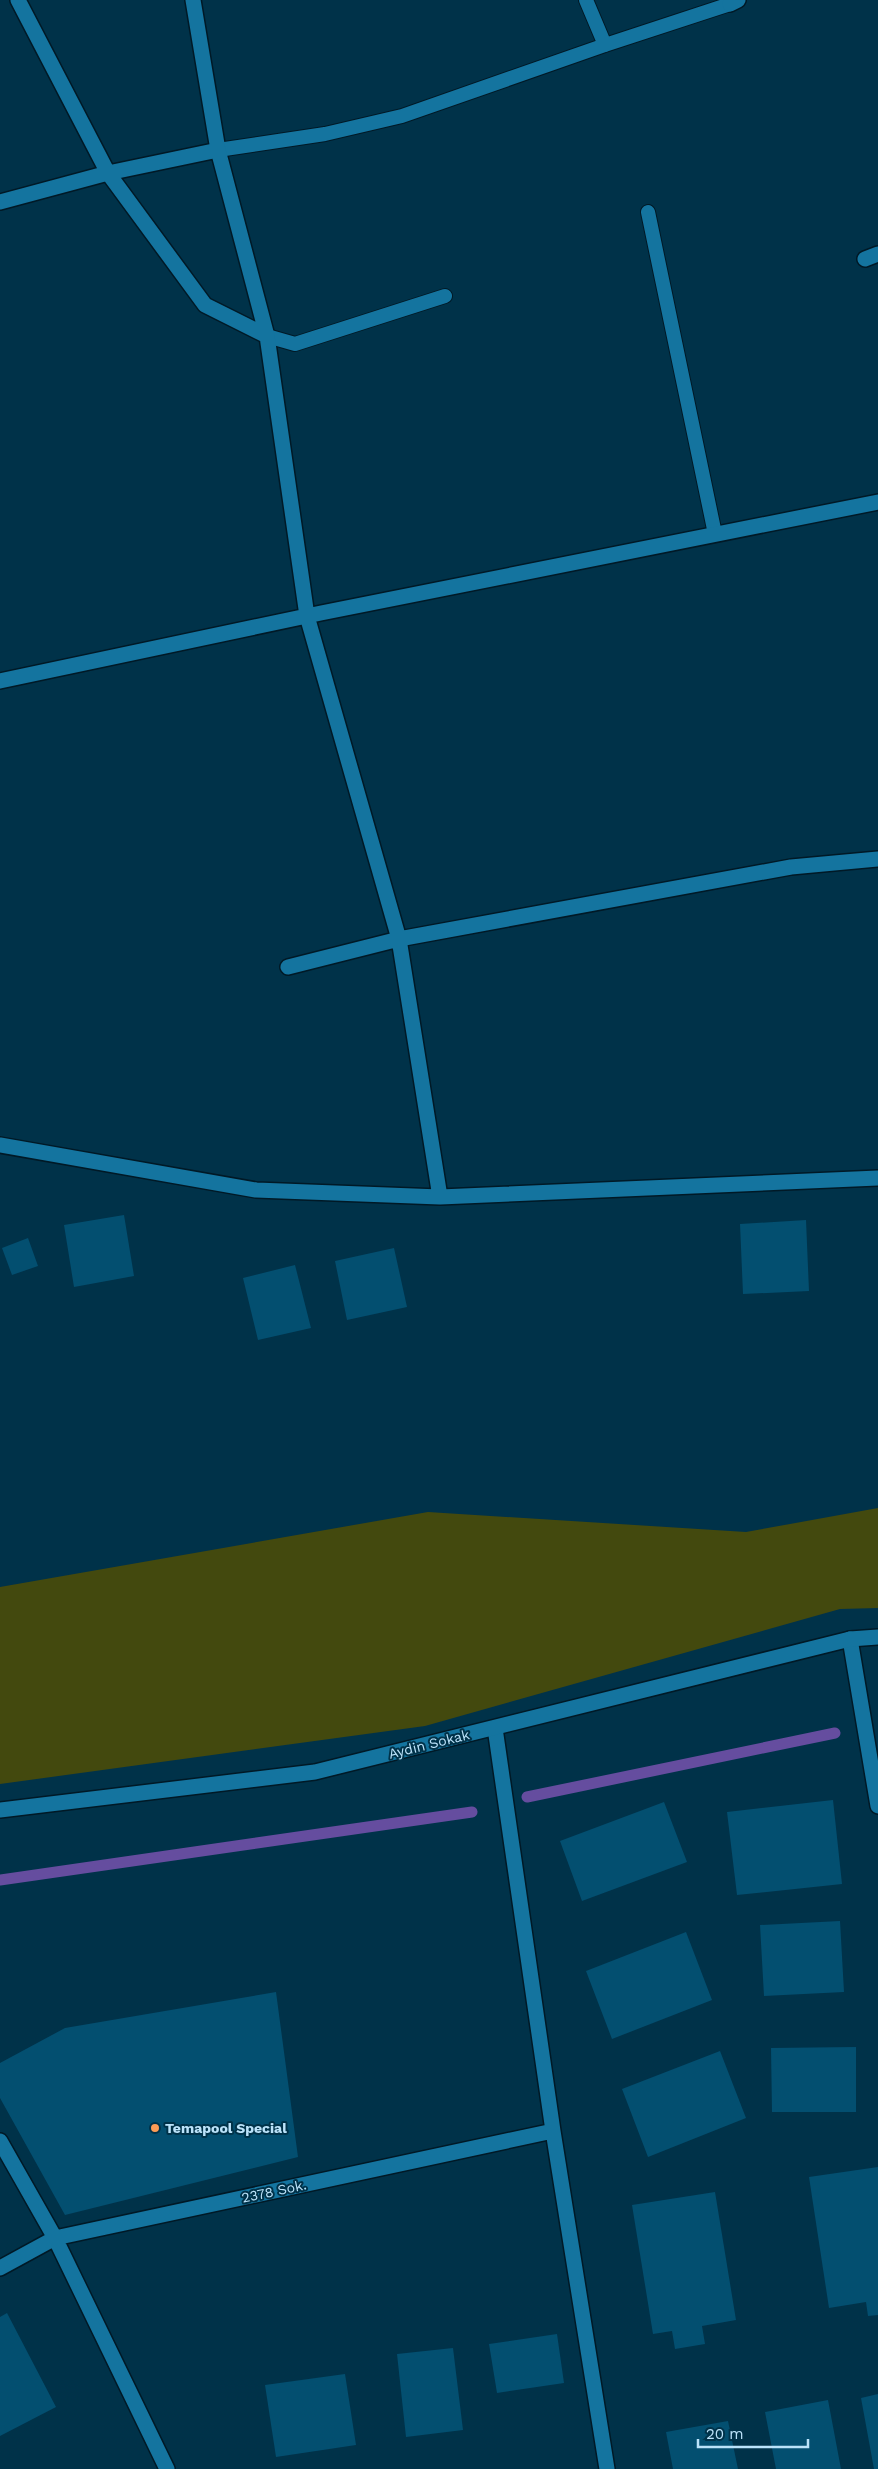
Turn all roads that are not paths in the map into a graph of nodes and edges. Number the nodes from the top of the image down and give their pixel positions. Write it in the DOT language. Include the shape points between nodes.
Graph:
graph roads {
  1 [pos="18,0"];
  2 [pos="193,0"];
  3 [pos="586,0"];
  4 [pos="734,2"];
  5 [pos="605,45"];
  6 [pos="218,150"];
  7 [pos="108,174"];
  8 [pos="0,202"];
  9 [pos="648,212"];
  10 [pos="445,296"];
  11 [pos="267,336"];
  12 [pos="878,502"];
  13 [pos="715,534"];
  14 [pos="307,616"];
  15 [pos="0,681"];
  16 [pos="878,859"];
  17 [pos="399,939"];
  18 [pos="288,967"];
  19 [pos="0,1145"];
  20 [pos="878,1178"];
  21 [pos="440,1197"];
  22 [pos="878,1637"];
  23 [pos="850,1639"];
  24 [pos="494,1728"];
  25 [pos="878,1806"];
  26 [pos="0,1810"];
  27 [pos="553,2131"];
  28 [pos="0,2141"];
  29 [pos="54,2238"];
  30 [pos="0,2268"];
  31 [pos="167,2469"];
  32 [pos="607,2469"];
  1 -- 7 [label="street"];
  2 -- 6 [label="street"];
  3 -- 5 [label="lane"];
  4 -- 5 [label="lane"];
  5 -- 6 [label="lane" via="402,116 325,134"];
  6 -- 7 [label="street"];
  6 -- 11 [label="street"];
  7 -- 8 [label="street"];
  7 -- 11 [label="street" via="205,305"];
  9 -- 13 [label="lane"];
  10 -- 11 [label="lane" via="295,344"];
  11 -- 14 [label="street"];
  12 -- 13 [label="street"];
  13 -- 14 [label="street"];
  14 -- 15 [label="street"];
  14 -- 17 [label="street"];
  16 -- 17 [label="street" via="791,867"];
  17 -- 18 [label="street"];
  17 -- 21 [label="street"];
  19 -- 21 [label="street" via="256,1190"];
  20 -- 21 [label="street"];
  22 -- 23 [label="street, Aydin Sokak"];
  23 -- 24 [label="street, Aydin Sokak"];
  23 -- 25 [label="street"];
  24 -- 26 [label="street, Aydin Sokak" via="315,1772"];
  24 -- 27 [label="street"];
  27 -- 29 [label="street, 2378 Sok."];
  27 -- 32 [label="street"];
  28 -- 29 [label="street"];
  29 -- 30 [label="street, 2378 Sok."];
  29 -- 31 [label="street"];
}
